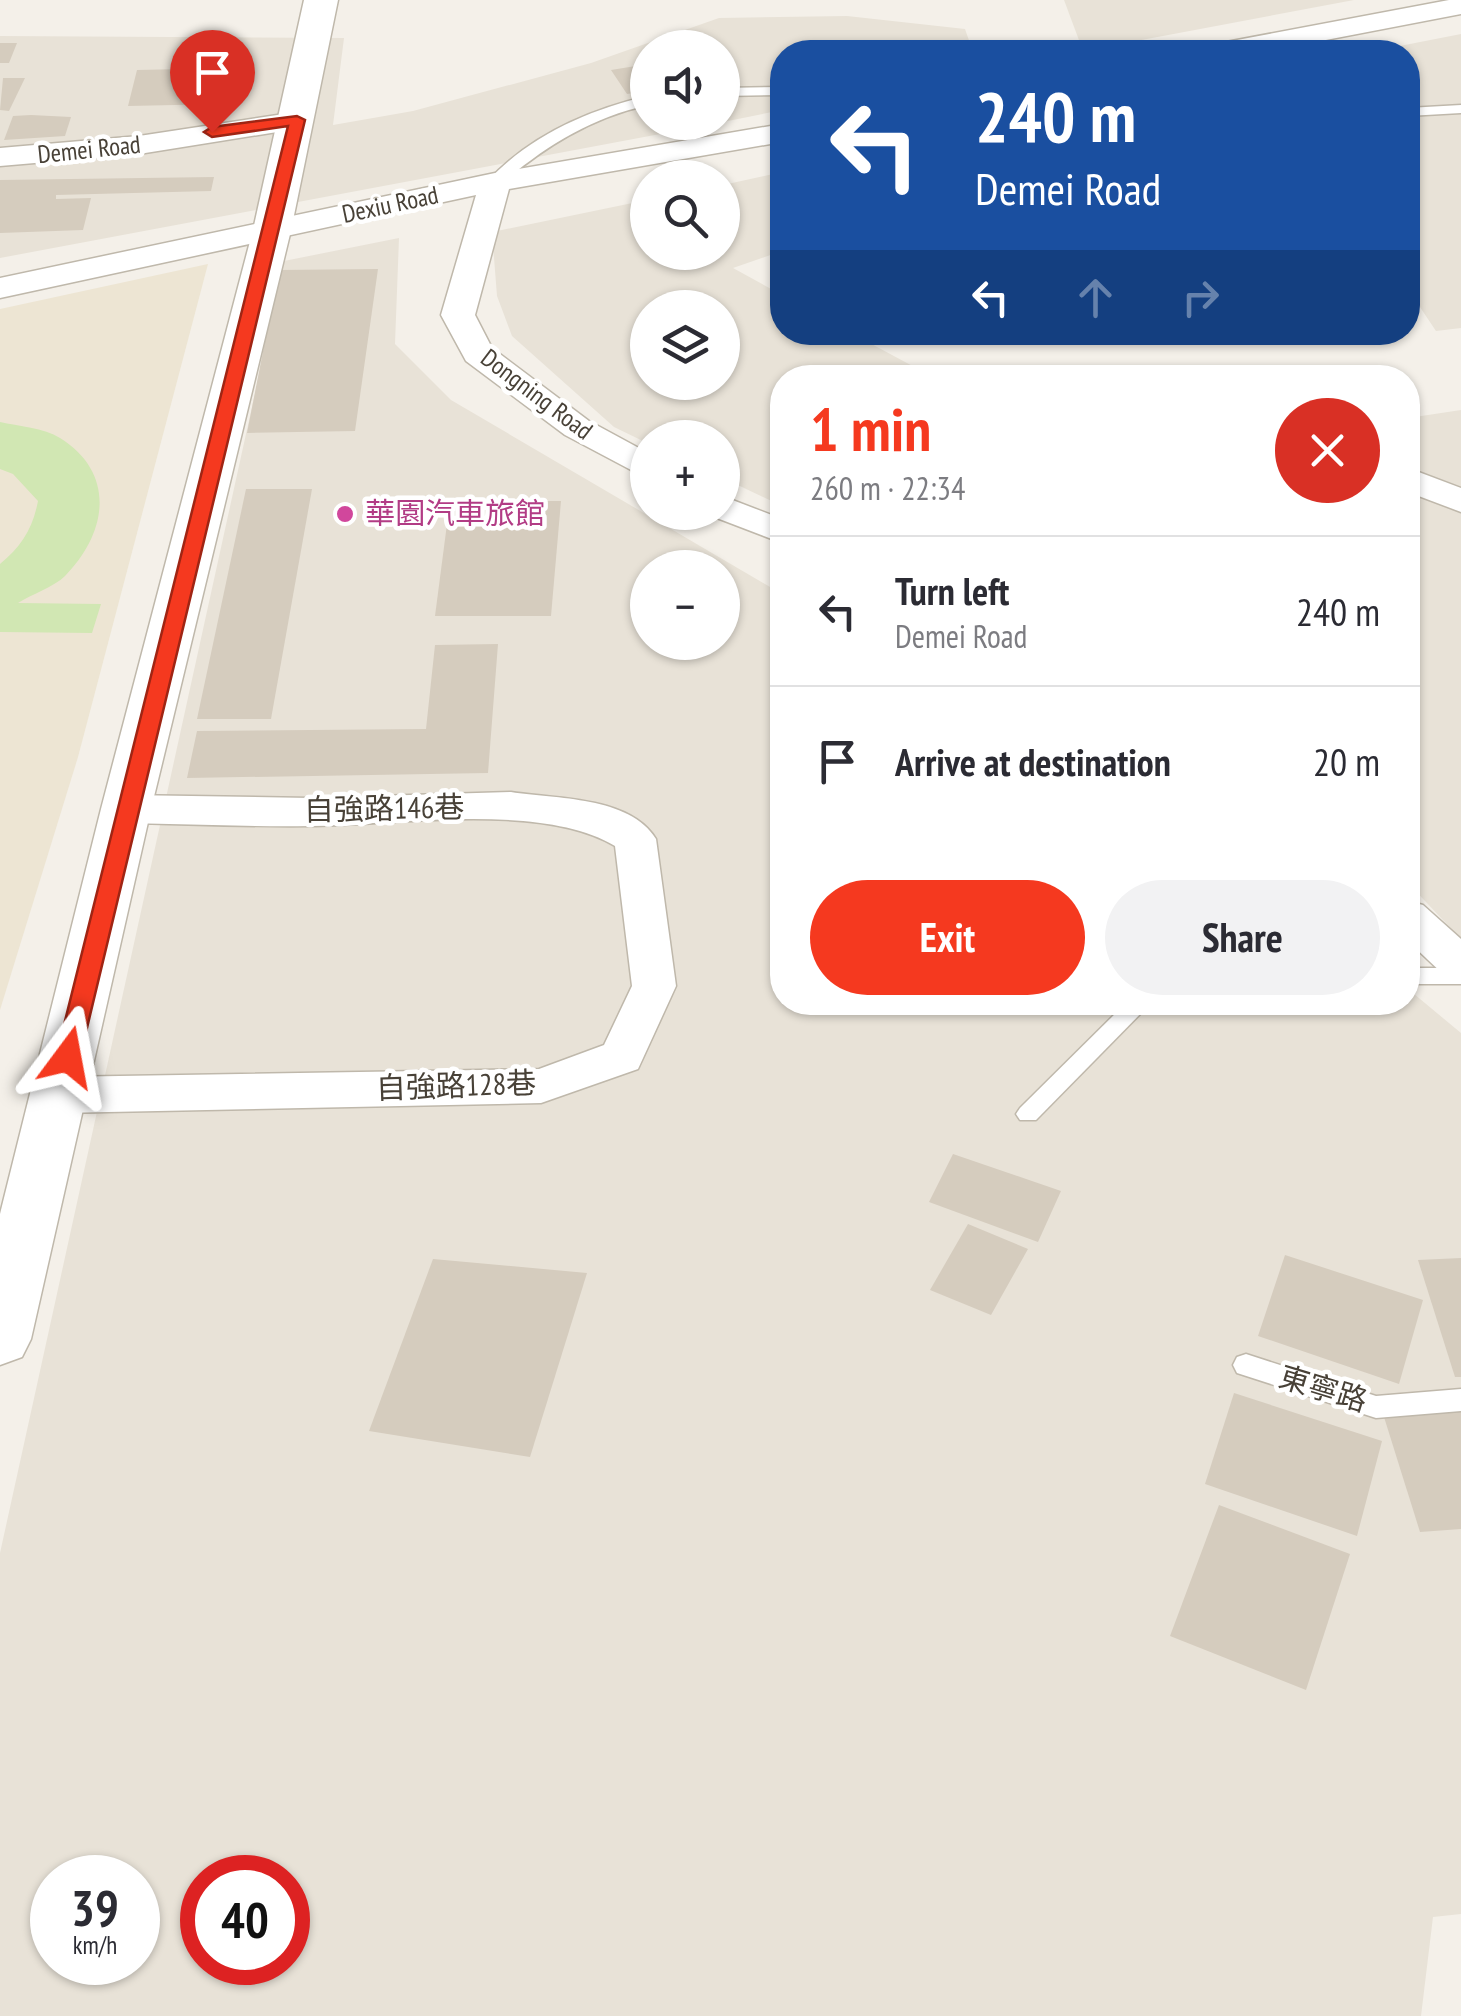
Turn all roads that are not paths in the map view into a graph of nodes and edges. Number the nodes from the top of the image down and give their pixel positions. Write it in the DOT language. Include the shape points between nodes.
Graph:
graph roads {
  1 [pos="321,0"];
  2 [pos="1461,6"];
  3 [pos="1284,40"];
  4 [pos="770,91"];
  5 [pos="740,92"];
  6 [pos="630,105"];
  7 [pos="1461,108"];
  8 [pos="1420,111"];
  9 [pos="297,120"];
  10 [pos="770,135"];
  11 [pos="0,157"];
  12 [pos="495,182"];
  13 [pos="272,230"];
  14 [pos="0,288"];
  15 [pos="630,458"];
  16 [pos="1420,484"];
  17 [pos="1461,501"];
  18 [pos="740,514"];
  19 [pos="770,527"];
  20 [pos="126,809"];
  21 [pos="636,839"];
  22 [pos="1420,927"];
  23 [pos="1461,965"];
  24 [pos="1420,976"];
  25 [pos="1461,976"];
  26 [pos="1127,1015"];
  27 [pos="59,1095"];
  28 [pos="1028,1114"];
  29 [pos="0,1339"];
  30 [pos="1246,1365"];
  31 [pos="1461,1400"];
  1 -- 9 [label="street"];
  2 -- 3 [label="street"];
  4 -- 5 [label="lane"];
  6 -- 12 [label="lane" via="584,118"];
  7 -- 8 [label="lane"];
  9 -- 11 [label="street, Demei Road"];
  9 -- 13 [label="street"];
  10 -- 12 [label="street, Dexiu Road"];
  12 -- 13 [label="street, Dexiu Road"];
  12 -- 15 [label="street, Dongning Road" via="458,316 478,354 576,428"];
  13 -- 14 [label="street, Dexiu Road"];
  13 -- 20 [label="street"];
  16 -- 17 [label="street"];
  18 -- 19 [label="street"];
  20 -- 21 [label="street, 自強路146巷" via="511,806 604,820"];
  20 -- 27 [label="street"];
  21 -- 27 [label="street, 自強路128巷" via="654,986 622,1057 541,1086"];
  22 -- 23 [label="street"];
  24 -- 25 [label="lane"];
  26 -- 28 [label="lane"];
  27 -- 29 [label="street"];
  30 -- 31 [label="lane, 東寧路" via="1376,1407"];
}
